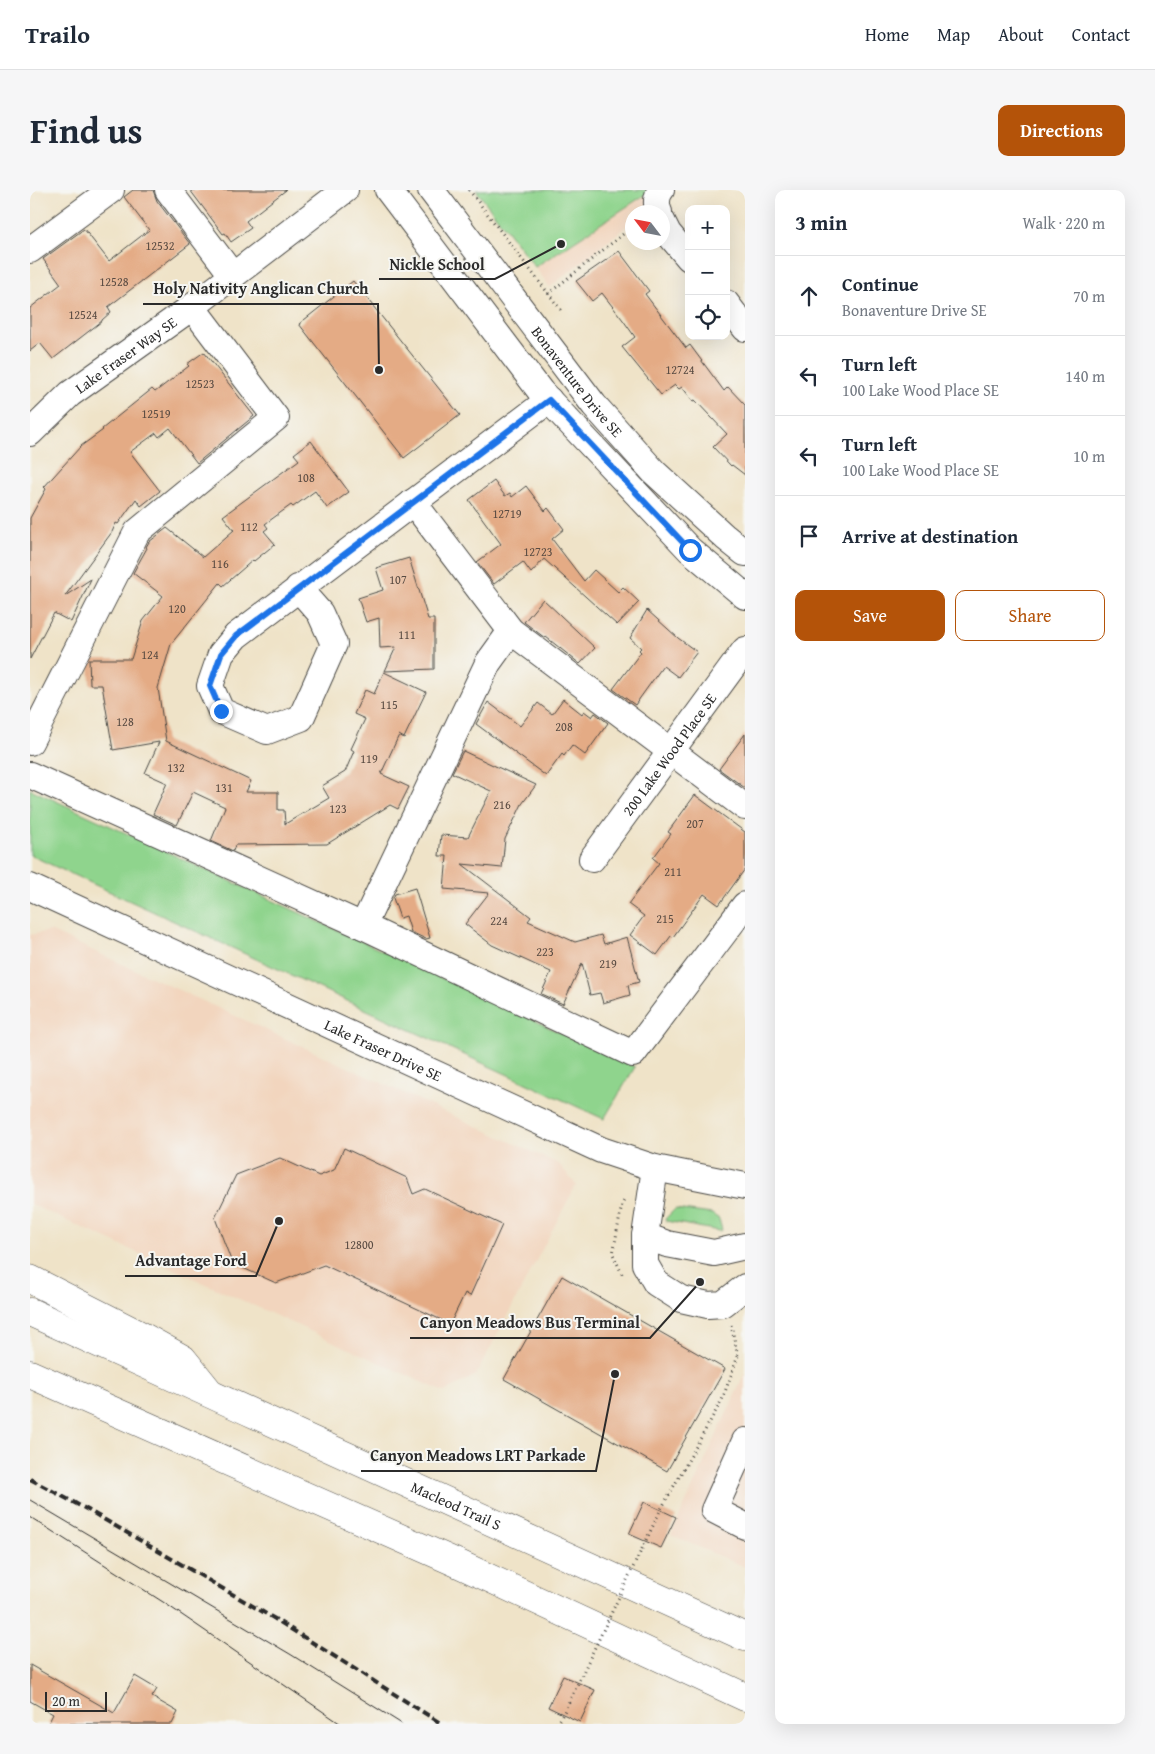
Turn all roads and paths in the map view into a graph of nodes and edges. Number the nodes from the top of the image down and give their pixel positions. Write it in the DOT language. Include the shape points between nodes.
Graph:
graph roads {
  1 [pos="111,190"];
  2 [pos="168,190"];
  3 [pos="345,190"];
  4 [pos="388,190"];
  5 [pos="431,190"];
  6 [pos="470,190"];
  7 [pos="660,190"];
  8 [pos="657,205"];
  9 [pos="625,233"];
  10 [pos="670,235"];
  11 [pos="30,250"];
  12 [pos="685,253"];
  13 [pos="233,276"];
  14 [pos="548,294"];
  15 [pos="192,307"];
  16 [pos="730,308"];
  17 [pos="561,310"];
  18 [pos="745,328"];
  19 [pos="549,400"];
  20 [pos="30,433"];
  21 [pos="413,502"];
  22 [pos="745,553"];
  23 [pos="298,588"];
  24 [pos="745,596"];
  25 [pos="511,631"];
  26 [pos="745,650"];
  27 [pos="30,742"];
  28 [pos="671,752"];
  29 [pos="30,775"];
  30 [pos="745,807"];
  31 [pos="592,858"];
  32 [pos="30,886"];
  33 [pos="745,904"];
  34 [pos="363,926"];
  35 [pos="655,1168"];
  36 [pos="745,1186"];
  37 [pos="645,1236"];
  38 [pos="745,1246"];
  39 [pos="30,1279"];
  40 [pos="745,1287"];
  41 [pos="30,1312"];
  42 [pos="730,1321"];
  43 [pos="30,1374"];
  44 [pos="214,1396"];
  45 [pos="745,1441"];
  46 [pos="745,1526"];
  47 [pos="745,1637"];
  48 [pos="745,1697"];
  49 [pos="556,1724"];
  1 -- 11 [label="street"];
  2 -- 13 [label="street"];
  3 -- 13 [label="street, Lake Fraser Way SE"];
  4 -- 19 [label="street, Bonaventure Drive SE"];
  5 -- 22 [label="street, Bonaventure Drive SE" via="594,405 654,472"];
  6 -- 14 [label="path"];
  7 -- 8 [label="street"];
  9 -- 14 [label="path"];
  10 -- 12 [label="street"];
  13 -- 15 [label="street, Lake Fraser Way SE"];
  14 -- 17 [label="path"];
  15 -- 20 [label="street, Lake Fraser Way SE" via="70,394"];
  15 -- 27 [label="street" via="276,418 138,532"];
  16 -- 18 [label="street"];
  19 -- 21 [label="street"];
  19 -- 24 [label="street, Bonaventure Drive SE" via="690,550"];
  21 -- 23 [label="street"];
  21 -- 25 [label="street"];
  23 -- 23 [label="street" via="236,636 221,654 210,686 221,711 267,731 301,718 334,644 320,613"];
  25 -- 28 [label="street"];
  25 -- 34 [label="street" via="488,663"];
  26 -- 28 [label="street, 200 Lake Wood Place SE"];
  28 -- 30 [label="street"];
  28 -- 31 [label="street, 200 Lake Wood Place SE"];
  29 -- 34 [label="street"];
  32 -- 35 [label="street, Lake Fraser Drive SE" via="602,1150"];
  33 -- 34 [label="street" via="633,1054"];
  35 -- 36 [label="street, Lake Fraser Drive SE"];
  35 -- 37 [label="street"];
  37 -- 38 [label="street" via="667,1244 714,1253"];
  37 -- 40 [label="street" via="645,1264 656,1283 681,1299 708,1305 723,1304"];
  39 -- 44 [label="highway" via="183,1359"];
  41 -- 44 [label="highway, Macleod Trail S"];
  42 -- 49 [label="path, bridge" via="738,1356 722,1400 652,1526 575,1691"];
  43 -- 48 [label="highway" via="457,1563"];
  44 -- 47 [label="highway, Macleod Trail S"];
  45 -- 46 [label="street" via="714,1510"];
}
